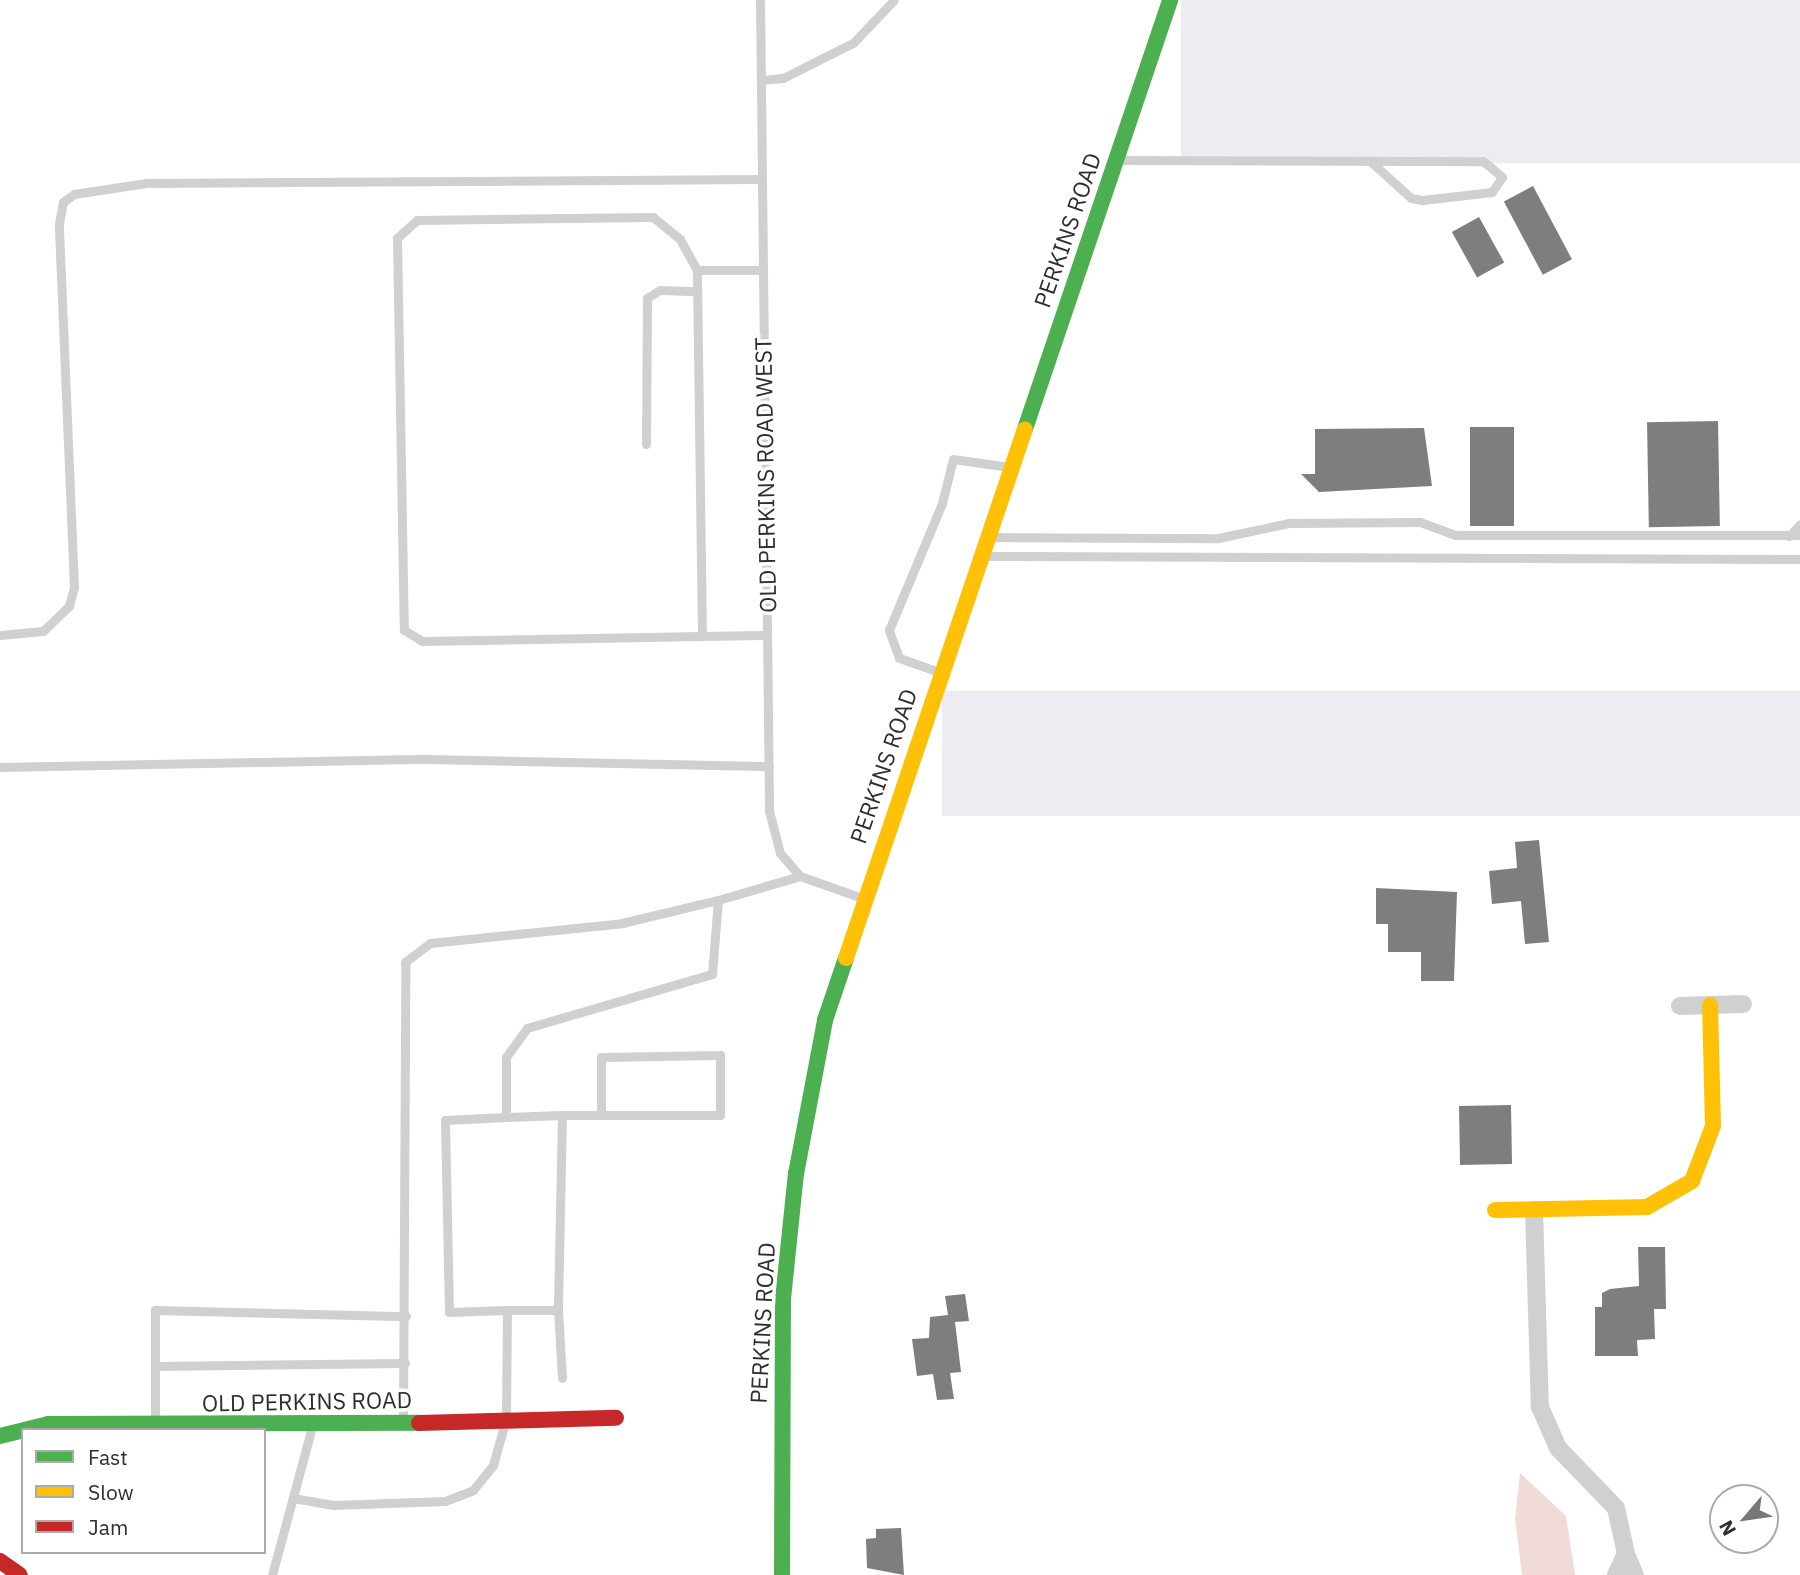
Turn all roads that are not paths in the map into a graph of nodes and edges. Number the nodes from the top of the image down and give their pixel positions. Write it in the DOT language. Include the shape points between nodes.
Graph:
graph roads {
  1 [pos="760,0"];
  2 [pos="894,0"];
  3 [pos="1170,0"];
  4 [pos="761,80"];
  5 [pos="1115,159"];
  6 [pos="1370,160"];
  7 [pos="762,179"];
  8 [pos="697,270"];
  9 [pos="763,270"];
  10 [pos="697,291"];
  11 [pos="646,444"];
  12 [pos="1010,467"];
  13 [pos="1800,524"];
  14 [pos="1789,536"];
  15 [pos="1800,536"];
  16 [pos="984,537"];
  17 [pos="977,556"];
  18 [pos="1800,559"];
  19 [pos="0,635"];
  20 [pos="767,635"];
  21 [pos="702,636"];
  22 [pos="939,672"];
  23 [pos="769,766"];
  24 [pos="0,767"];
  25 [pos="800,876"];
  26 [pos="862,898"];
  27 [pos="718,900"];
  28 [pos="1743,1004"];
  29 [pos="1710,1005"];
  30 [pos="1681,1006"];
  31 [pos="562,1115"];
  32 [pos="601,1115"];
  33 [pos="506,1117"];
  34 [pos="1495,1210"];
  35 [pos="1534,1210"];
  36 [pos="507,1310"];
  37 [pos="558,1310"];
  38 [pos="406,1316"];
  39 [pos="405,1363"];
  40 [pos="155,1366"];
  41 [pos="562,1378"];
  42 [pos="616,1418"];
  43 [pos="506,1419"];
  44 [pos="402,1422"];
  45 [pos="313,1425"];
  46 [pos="155,1426"];
  47 [pos="32,1428"];
  48 [pos="21,1431"];
  49 [pos="0,1436"];
  50 [pos="293,1498"];
  51 [pos="1626,1554"];
  52 [pos="0,1561"];
  53 [pos="20,1575"];
  54 [pos="272,1575"];
  55 [pos="782,1575"];
  56 [pos="1616,1575"];
  57 [pos="1635,1575"];
  1 -- 4 [label="lane, OLD PERKINS ROAD WEST"];
  2 -- 4 [label="lane" via="853,43 783,78"];
  3 -- 5 [label="main road, PERKINS ROAD"];
  4 -- 7 [label="lane, OLD PERKINS ROAD WEST"];
  5 -- 6 [label="lane"];
  5 -- 12 [label="main road, PERKINS ROAD"];
  6 -- 6 [label="lane" via="1483,161 1502,177 1492,192 1423,200 1411,198"];
  7 -- 9 [label="lane, OLD PERKINS ROAD WEST"];
  7 -- 19 [label="lane" via="146,183 74,194 63,202 59,224 74,587 69,606 43,631"];
  8 -- 9 [label="lane"];
  8 -- 10 [label="lane"];
  8 -- 21 [label="lane" via="680,239 653,217 417,220 397,238 404,630 422,641"];
  9 -- 20 [label="lane, OLD PERKINS ROAD WEST"];
  10 -- 11 [label="lane" via="660,290 647,298"];
  10 -- 21 [label="lane"];
  12 -- 16 [label="main road, PERKINS ROAD"];
  12 -- 22 [label="lane" via="953,459 942,503 889,630 899,658"];
  13 -- 14 [label="lane"];
  14 -- 15 [label="lane"];
  14 -- 16 [label="lane" via="1455,535 1420,522 1289,523 1218,538"];
  16 -- 17 [label="main road, PERKINS ROAD"];
  17 -- 18 [label="lane"];
  17 -- 22 [label="main road, PERKINS ROAD"];
  20 -- 21 [label="lane"];
  20 -- 23 [label="lane, OLD PERKINS ROAD WEST"];
  22 -- 26 [label="main road, PERKINS ROAD"];
  23 -- 24 [label="lane" via="427,759"];
  23 -- 25 [label="lane, OLD PERKINS ROAD WEST" via="769,811 780,853"];
  25 -- 26 [label="lane"];
  25 -- 27 [label="lane"];
  26 -- 55 [label="main road, PERKINS ROAD" via="825,1020 796,1174 780,1355"];
  27 -- 33 [label="lane" via="712,974 527,1028 506,1057"];
  27 -- 38 [label="lane" via="622,923 430,943 405,962"];
  28 -- 29 [label="street"];
  29 -- 30 [label="street"];
  29 -- 35 [label="main road" via="1713,1126 1692,1181 1647,1207"];
  31 -- 32 [label="lane"];
  31 -- 33 [label="lane"];
  31 -- 37 [label="lane"];
  32 -- 32 [label="lane" via="720,1115 720,1055 601,1057"];
  33 -- 36 [label="lane" via="445,1120 449,1312"];
  34 -- 35 [label="main road"];
  35 -- 51 [label="street" via="1540,1407 1558,1448 1616,1508"];
  36 -- 37 [label="lane"];
  36 -- 43 [label="lane"];
  37 -- 41 [label="lane"];
  38 -- 39 [label="lane"];
  38 -- 40 [label="lane" via="155,1310"];
  39 -- 40 [label="lane"];
  39 -- 44 [label="lane"];
  40 -- 46 [label="lane"];
  42 -- 43 [label="main road, OLD PERKINS ROAD"];
  43 -- 44 [label="main road, OLD PERKINS ROAD"];
  43 -- 50 [label="lane" via="494,1465 473,1490 446,1501 332,1505"];
  44 -- 45 [label="main road, OLD PERKINS ROAD"];
  45 -- 46 [label="main road, OLD PERKINS ROAD"];
  45 -- 50 [label="lane"];
  46 -- 47 [label="main road, OLD PERKINS ROAD" via="48,1424"];
  48 -- 49 [label="main road, OLD PERKINS ROAD"];
  50 -- 54 [label="lane"];
  51 -- 56 [label="street"];
  51 -- 57 [label="street"];
  52 -- 53 [label="main road"];
}
